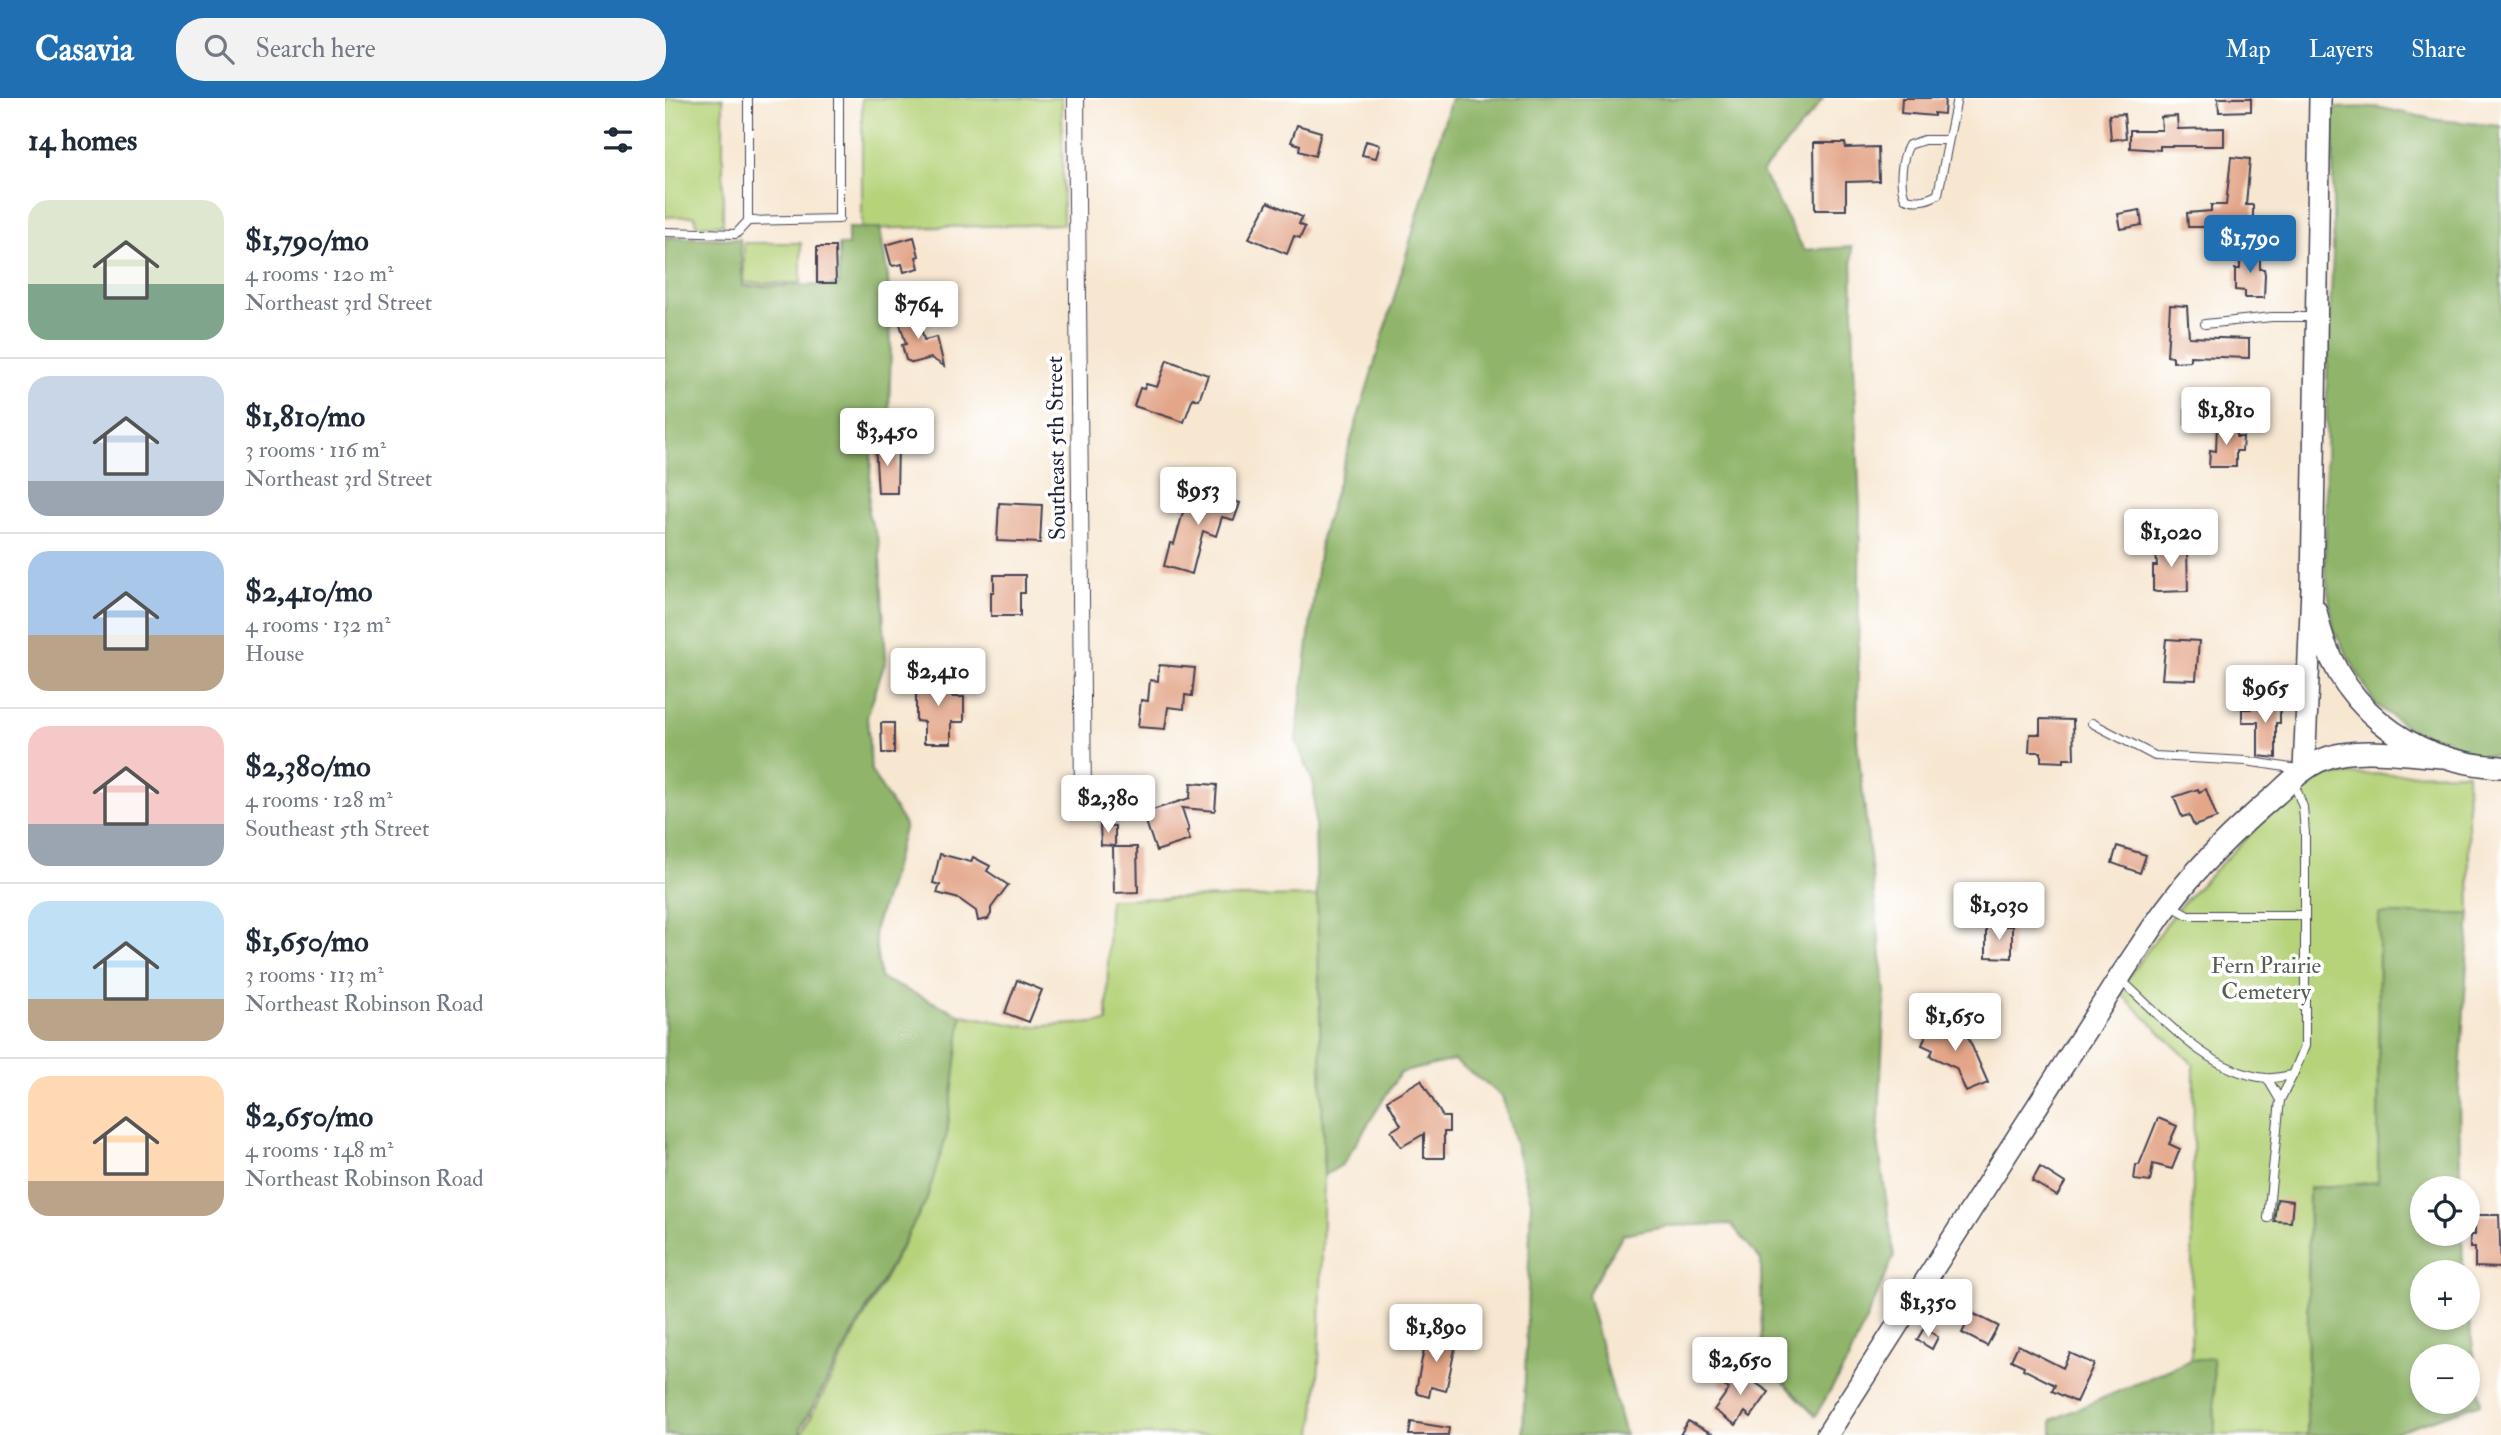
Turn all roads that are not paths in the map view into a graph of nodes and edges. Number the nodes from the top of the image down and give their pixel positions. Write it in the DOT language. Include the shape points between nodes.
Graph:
graph roads {
  1 [pos="748,98"];
  2 [pos="839,98"];
  3 [pos="1076,98"];
  4 [pos="1957,98"];
  5 [pos="2320,98"];
  6 [pos="1948,141"];
  7 [pos="748,221"];
  8 [pos="665,232"];
  9 [pos="2315,317"];
  10 [pos="2204,324"];
  11 [pos="2317,646"];
  12 [pos="2092,723"];
  13 [pos="2442,757"];
  14 [pos="2501,767"];
  15 [pos="2299,775"];
  16 [pos="1083,797"];
  17 [pos="2169,904"];
  18 [pos="2305,915"];
  19 [pos="2119,978"];
  20 [pos="2293,1075"];
  21 [pos="2267,1078"];
  22 [pos="2280,1100"];
  23 [pos="2268,1219"];
  24 [pos="1827,1435"];
  1 -- 7 [label="lane"];
  2 -- 7 [label="lane" via="839,219"];
  3 -- 16 [label="street, Southeast 5th Street"];
  4 -- 6 [label="lane"];
  5 -- 9 [label="street"];
  6 -- 6 [label="lane" via="1938,194 1905,198 1902,185 1909,145"];
  7 -- 8 [label="lane" via="736,234"];
  9 -- 10 [label="lane"];
  9 -- 11 [label="street" via="2312,588"];
  11 -- 13 [label="street" via="2366,709 2394,733"];
  11 -- 15 [label="street"];
  12 -- 15 [label="lane" via="2155,756 2246,761"];
  13 -- 14 [label="street"];
  13 -- 15 [label="street" via="2345,754 2325,758"];
  15 -- 17 [label="street" via="2248,819"];
  15 -- 18 [label="lane"];
  17 -- 18 [label="lane" via="2188,915"];
  17 -- 19 [label="street"];
  18 -- 20 [label="lane" via="2305,1046"];
  19 -- 21 [label="lane" via="2199,1051 2231,1068"];
  19 -- 24 [label="street"];
  20 -- 21 [label="lane"];
  20 -- 22 [label="lane"];
  21 -- 22 [label="lane"];
  22 -- 23 [label="lane"];
}
